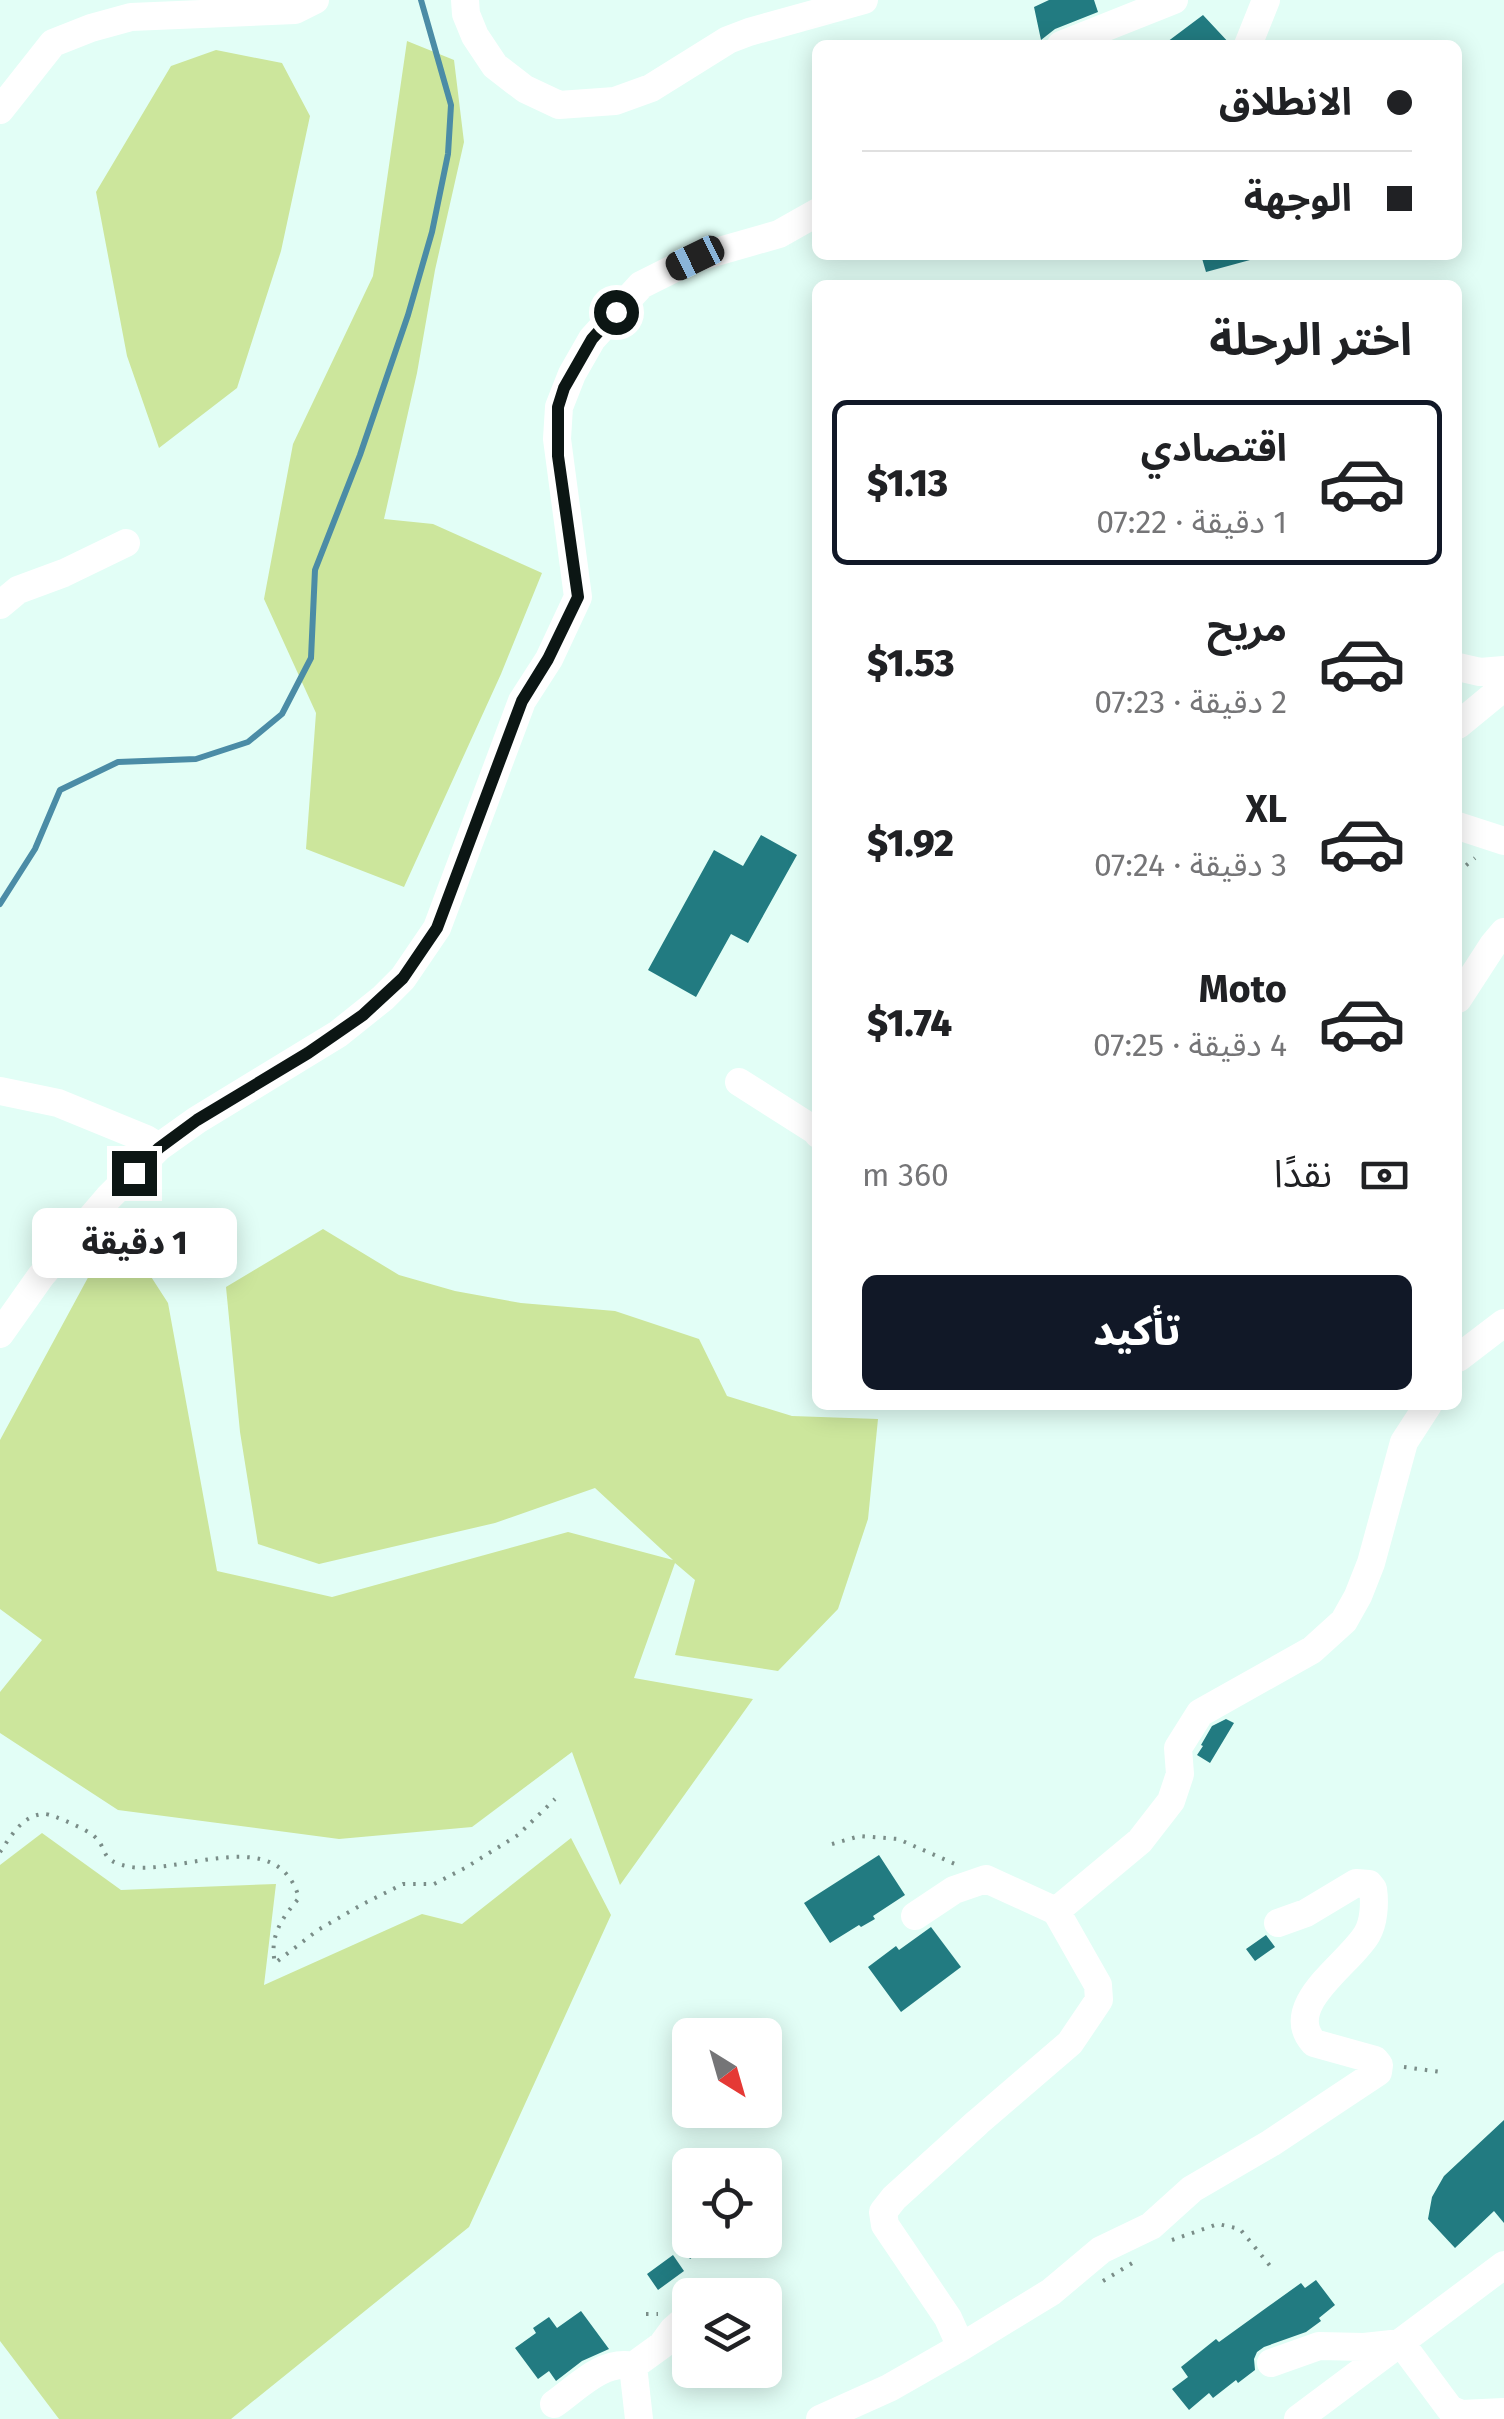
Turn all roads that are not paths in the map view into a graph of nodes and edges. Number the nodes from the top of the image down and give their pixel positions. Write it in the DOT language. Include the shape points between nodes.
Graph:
graph roads {
  1 [pos="315,0"];
  2 [pos="464,0"];
  3 [pos="864,0"];
  4 [pos="1174,0"];
  5 [pos="1266,0"];
  6 [pos="1074,40"];
  7 [pos="1250,40"];
  8 [pos="0,110"];
  9 [pos="812,215"];
  10 [pos="126,543"];
  11 [pos="0,605"];
  12 [pos="1462,668"];
  13 [pos="1504,670"];
  14 [pos="1504,687"];
  15 [pos="1462,722"];
  16 [pos="1462,827"];
  17 [pos="1504,841"];
  18 [pos="1504,932"];
  19 [pos="1462,993"];
  20 [pos="739,1082"];
  21 [pos="0,1091"];
  22 [pos="812,1128"];
  23 [pos="159,1148"];
  24 [pos="1504,1323"];
  25 [pos="0,1334"];
  26 [pos="1462,1355"];
  27 [pos="1425,1410"];
  28 [pos="1056,1912"];
  29 [pos="915,1916"];
  30 [pos="1278,1923"];
  31 [pos="1504,2265"];
  32 [pos="672,2332"];
  33 [pos="1401,2343"];
  34 [pos="961,2347"];
  35 [pos="1271,2363"];
  36 [pos="633,2366"];
  37 [pos="554,2404"];
  38 [pos="1504,2412"];
  39 [pos="638,2419"];
  40 [pos="820,2419"];
  41 [pos="1298,2419"];
  1 -- 8 [label="street" via="295,10 130,16 91,28 53,44"];
  2 -- 3 [label="street" via="494,66 559,105 615,101 651,88 728,40"];
  4 -- 6 [label="street"];
  5 -- 7 [label="street"];
  9 -- 23 [label="street" via="779,234 695,258 641,286 592,339 564,388 557,422 578,597 522,701 437,928 403,978 363,1015"];
  10 -- 11 [label="street" via="18,590"];
  12 -- 13 [label="street"];
  14 -- 15 [label="street"];
  16 -- 17 [label="street"];
  18 -- 19 [label="street"];
  20 -- 22 [label="street"];
  21 -- 23 [label="street" via="58,1103"];
  23 -- 25 [label="street" via="41,1276"];
  24 -- 26 [label="street"];
  27 -- 28 [label="street" via="1404,1442 1371,1563 1344,1621 1312,1650 1200,1713 1178,1748 1180,1774 1170,1801 1140,1841"];
  28 -- 29 [label="street" via="986,1880 954,1890"];
  28 -- 34 [label="street" via="1098,1985 1099,2000 1070,2043 884,2212 885,2225"];
  30 -- 34 [label="street" via="1356,1883 1373,1888 1366,1936 1320,1984 1304,2025 1314,2044 1376,2060 1378,2072"];
  31 -- 33 [label="street"];
  32 -- 36 [label="street"];
  33 -- 35 [label="street" via="1319,2346"];
  33 -- 38 [label="street" via="1450,2409"];
  33 -- 41 [label="street"];
  34 -- 40 [label="street"];
  36 -- 37 [label="street" via="598,2371"];
  36 -- 39 [label="street"];
}
